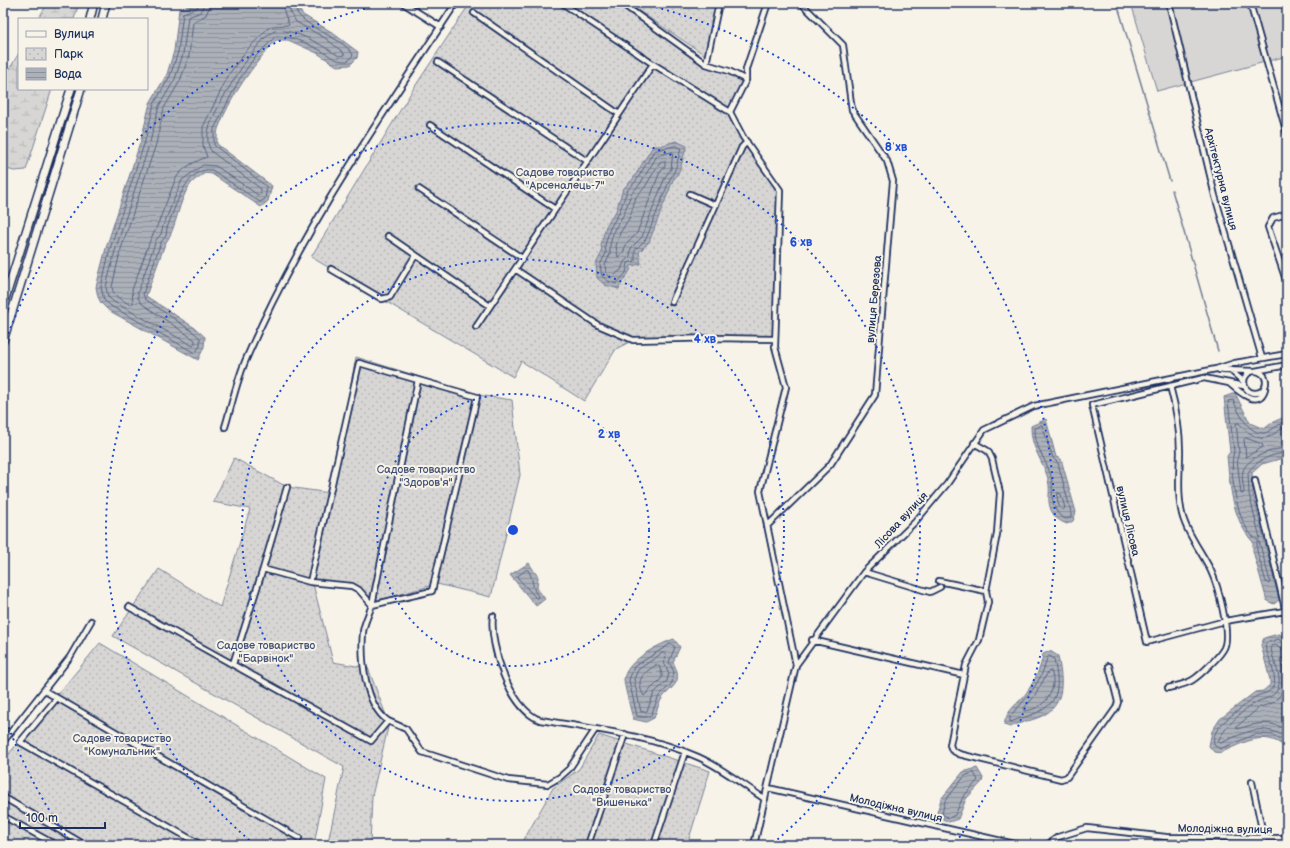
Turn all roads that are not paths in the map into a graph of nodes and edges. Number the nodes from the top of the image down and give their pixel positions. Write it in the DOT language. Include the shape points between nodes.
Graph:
graph roads {
  1 [pos="94,3"];
  2 [pos="106,3"];
  3 [pos="403,3"];
  4 [pos="456,3"];
  5 [pos="562,3"];
  6 [pos="620,3"];
  7 [pos="719,3"];
  8 [pos="768,3"];
  9 [pos="801,3"];
  10 [pos="1168,3"];
  11 [pos="1250,3"];
  12 [pos="474,13"];
  13 [pos="90,18"];
  14 [pos="102,18"];
  15 [pos="441,26"];
  16 [pos="438,62"];
  17 [pos="653,64"];
  18 [pos="706,64"];
  19 [pos="746,80"];
  20 [pos="71,90"];
  21 [pos="81,90"];
  22 [pos="730,112"];
  23 [pos="619,114"];
  24 [pos="430,125"];
  25 [pos="1287,134"];
  26 [pos="747,142"];
  27 [pos="587,161"];
  28 [pos="419,189"];
  29 [pos="690,194"];
  30 [pos="715,205"];
  31 [pos="555,209"];
  32 [pos="1287,214"];
  33 [pos="388,236"];
  34 [pos="415,256"];
  35 [pos="522,258"];
  36 [pos="331,269"];
  37 [pos="515,269"];
  38 [pos="1287,283"];
  39 [pos="672,302"];
  40 [pos="3,305"];
  41 [pos="490,306"];
  42 [pos="476,327"];
  43 [pos="775,340"];
  44 [pos="3,341"];
  45 [pos="1287,354"];
  46 [pos="1262,358"];
  47 [pos="1287,365"];
  48 [pos="1216,370"];
  49 [pos="1230,370"];
  50 [pos="1255,370"];
  51 [pos="418,380"];
  52 [pos="1229,383"];
  53 [pos="1244,384"];
  54 [pos="1170,386"];
  55 [pos="1266,386"];
  56 [pos="225,427"];
  57 [pos="974,442"];
  58 [pos="1255,481"];
  59 [pos="287,487"];
  60 [pos="767,526"];
  61 [pos="264,569"];
  62 [pos="864,572"];
  63 [pos="939,581"];
  64 [pos="310,582"];
  65 [pos="940,587"];
  66 [pos="986,591"];
  67 [pos="372,605"];
  68 [pos="129,607"];
  69 [pos="1285,611"];
  70 [pos="493,616"];
  71 [pos="1287,617"];
  72 [pos="91,621"];
  73 [pos="1225,621"];
  74 [pos="812,640"];
  75 [pos="233,664"];
  76 [pos="796,665"];
  77 [pos="1109,666"];
  78 [pos="964,675"];
  79 [pos="1168,688"];
  80 [pos="44,691"];
  81 [pos="57,698"];
  82 [pos="388,720"];
  83 [pos="595,730"];
  84 [pos="625,734"];
  85 [pos="3,742"];
  86 [pos="685,752"];
  87 [pos="1252,782"];
  88 [pos="768,788"];
  89 [pos="3,797"];
  90 [pos="765,799"];
  91 [pos="3,816"];
  92 [pos="298,838"];
  93 [pos="1287,838"];
  94 [pos="1264,839"];
  95 [pos="56,845"];
  96 [pos="85,845"];
  97 [pos="201,845"];
  98 [pos="588,845"];
  99 [pos="654,845"];
  100 [pos="754,845"];
  101 [pos="1019,845"];
  102 [pos="1047,845"];
  1 -- 13 [label="main road"];
  2 -- 14 [label="main road"];
  3 -- 15 [label="street"];
  4 -- 15 [label="street"];
  5 -- 17 [label="street"];
  6 -- 18 [label="street"];
  7 -- 18 [label="street"];
  8 -- 19 [label="street" via="746,69"];
  9 -- 60 [label="street, вулиця Березова" via="842,45 852,110 887,160 893,181 875,395 830,465"];
  10 -- 46 [label="street, Архітектурна вулиця" via="1214,196"];
  11 -- 25 [label="street"];
  12 -- 23 [label="street"];
  15 -- 56 [label="street" via="292,260 246,358"];
  16 -- 27 [label="street"];
  17 -- 22 [label="street"];
  17 -- 23 [label="street"];
  18 -- 19 [label="street" via="729,71"];
  19 -- 22 [label="street"];
  20 -- 40 [label="main road"];
  21 -- 44 [label="main road"];
  22 -- 26 [label="street"];
  23 -- 27 [label="street"];
  24 -- 31 [label="street"];
  26 -- 30 [label="street" via="742,147"];
  26 -- 43 [label="street" via="780,190"];
  27 -- 31 [label="street"];
  28 -- 35 [label="street"];
  29 -- 30 [label="street"];
  30 -- 39 [label="street"];
  31 -- 35 [label="street"];
  32 -- 38 [label="street" via="1273,218 1268,227"];
  33 -- 34 [label="street"];
  34 -- 36 [label="street" via="390,297 382,299"];
  34 -- 41 [label="street"];
  35 -- 37 [label="street"];
  37 -- 41 [label="street"];
  37 -- 43 [label="street" via="598,325 633,340"];
  41 -- 42 [label="street"];
  43 -- 60 [label="street" via="786,387 760,491"];
  45 -- 46 [label="street"];
  46 -- 48 [label="street"];
  47 -- 50 [label="street"];
  48 -- 49 [label="street"];
  48 -- 57 [label="street, Лісова вулиця" via="1034,406 984,430"];
  49 -- 50 [label="street"];
  49 -- 53 [label="street"];
  50 -- 53 [label="street" via="1248,373"];
  50 -- 55 [label="street" via="1264,376"];
  51 -- 64 [label="street" via="359,363"];
  51 -- 67 [label="street"];
  51 -- 67 [label="street" via="476,397 432,591"];
  52 -- 53 [label="street"];
  52 -- 54 [label="street" via="1204,378"];
  52 -- 55 [label="street" via="1240,393 1257,399"];
  53 -- 55 [label="street" via="1253,393 1260,392"];
  54 -- 73 [label="street" via="1179,422 1181,510 1211,572"];
  54 -- 73 [label="street, вулиця Лісова" via="1092,405 1147,642"];
  57 -- 62 [label="street, Лісова вулиця" via="947,484 915,522"];
  57 -- 66 [label="street" via="988,451 1000,493 997,534"];
  58 -- 69 [label="street"];
  59 -- 61 [label="street"];
  60 -- 76 [label="street"];
  61 -- 64 [label="street"];
  61 -- 75 [label="street"];
  62 -- 65 [label="street" via="930,592"];
  62 -- 74 [label="street, Лісова вулиця"];
  63 -- 66 [label="street"];
  64 -- 67 [label="street" via="352,586"];
  66 -- 78 [label="street" via="988,602 979,640 966,665"];
  67 -- 82 [label="street" via="363,630 362,669 376,708 380,715"];
  68 -- 75 [label="street"];
  69 -- 71 [label="street"];
  69 -- 73 [label="street"];
  70 -- 83 [label="street" via="491,628 498,661 509,686 526,711 540,720"];
  72 -- 80 [label="street" via="70,657"];
  73 -- 79 [label="street" via="1227,638 1221,654 1196,680"];
  74 -- 76 [label="street, Лісова вулиця"];
  74 -- 78 [label="street"];
  75 -- 82 [label="street" via="371,741"];
  76 -- 88 [label="street, Лісова вулиця"];
  77 -- 78 [label="street" via="1118,702 1116,708 1067,777 1061,779 959,754 952,750 950,745"];
  80 -- 81 [label="street"];
  80 -- 85 [label="street"];
  81 -- 92 [label="street"];
  81 -- 97 [label="street" via="20,742"];
  82 -- 83 [label="street" via="406,728 422,752 508,780 548,784 569,769"];
  83 -- 84 [label="street"];
  84 -- 86 [label="street"];
  84 -- 98 [label="street"];
  86 -- 90 [label="street" via="722,770"];
  86 -- 99 [label="street"];
  87 -- 94 [label="street"];
  88 -- 90 [label="street, Лісова вулиця"];
  88 -- 101 [label="street, Молодіжна вулиця"];
  89 -- 96 [label="street"];
  90 -- 100 [label="street, Лісова вулиця"];
  91 -- 95 [label="street"];
  93 -- 94 [label="street, Молодіжна вулиця"];
  94 -- 102 [label="street, Молодіжна вулиця" via="1166,837 1087,828 1058,837"];
}
